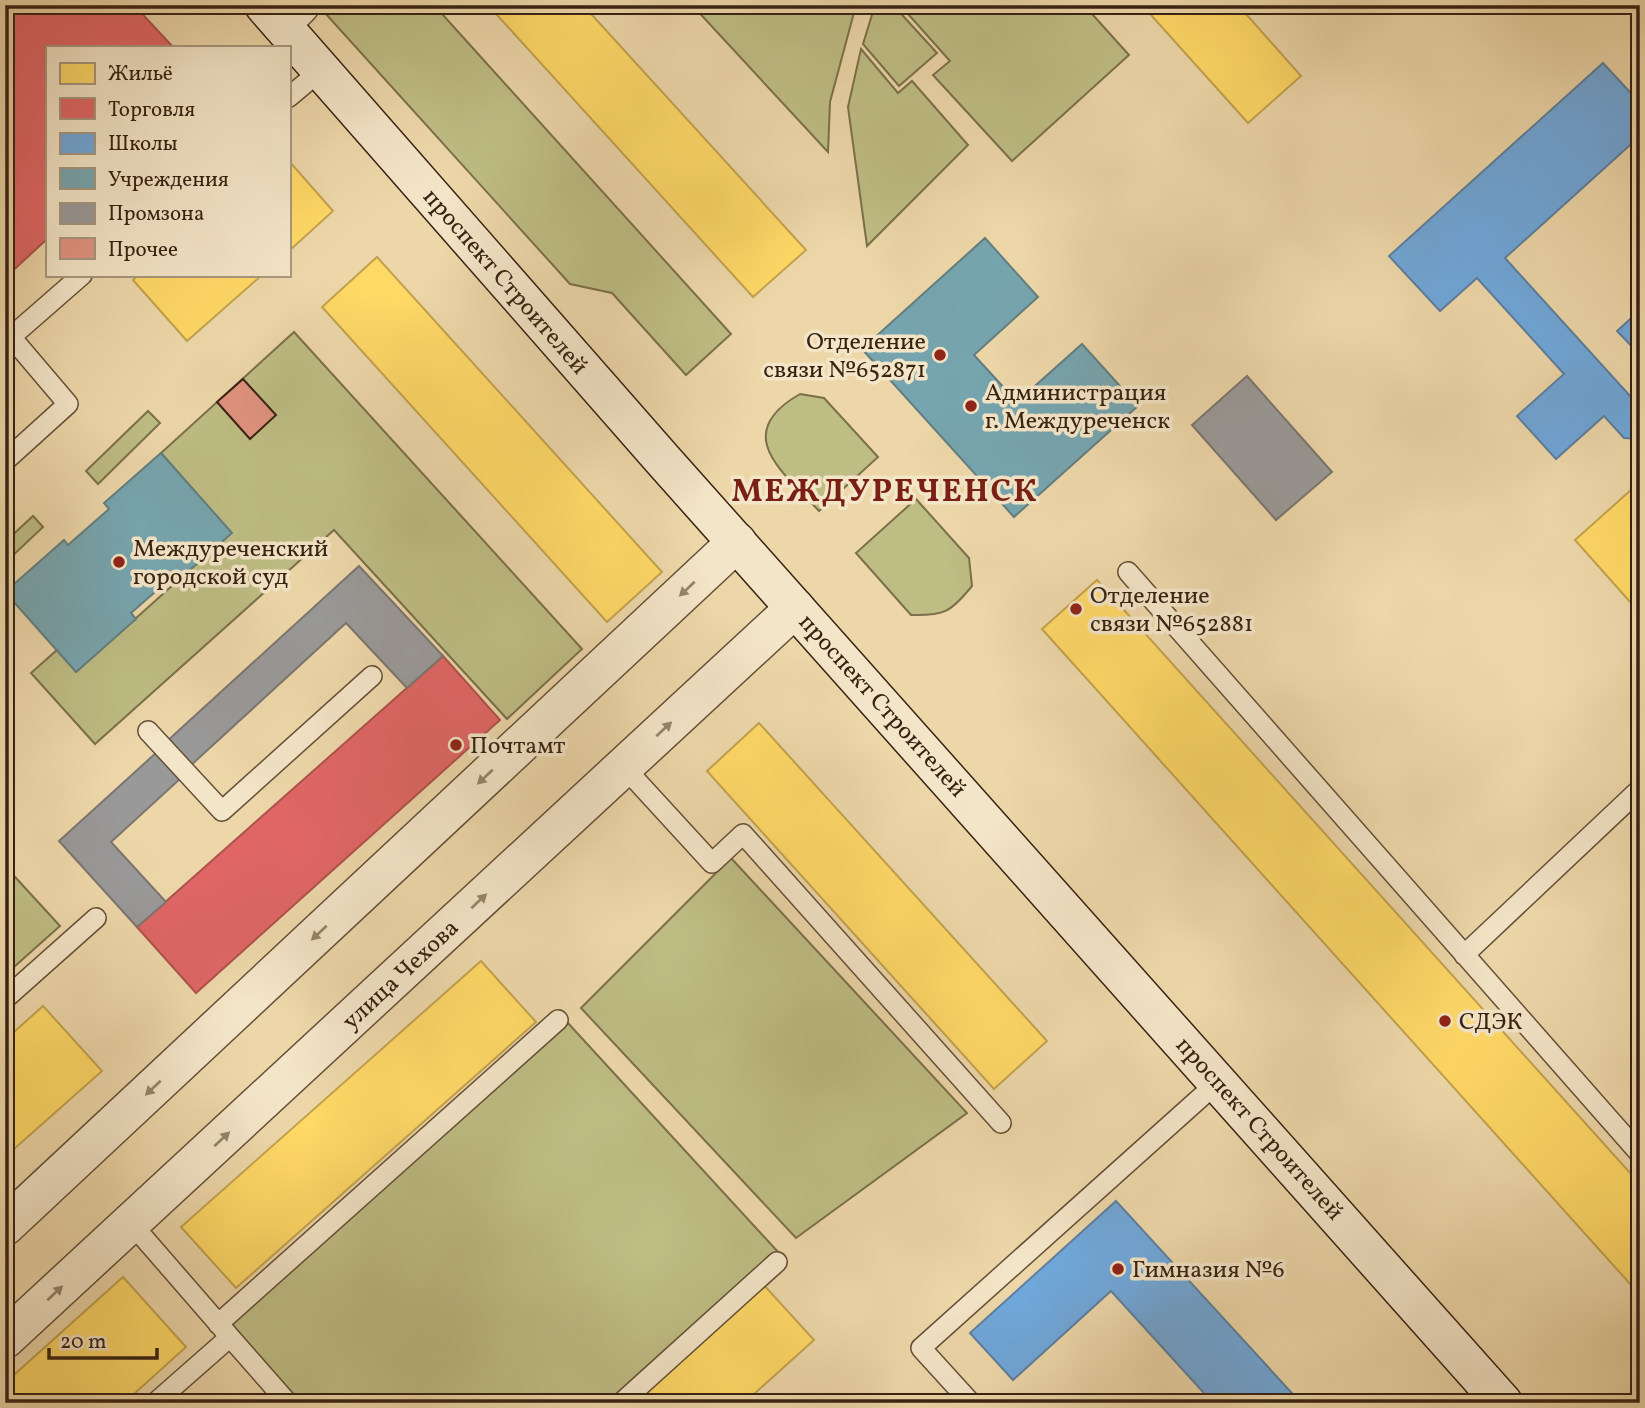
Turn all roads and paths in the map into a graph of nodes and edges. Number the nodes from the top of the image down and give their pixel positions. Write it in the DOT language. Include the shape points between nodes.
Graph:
graph roads {
  1 [pos="282,11"];
  2 [pos="320,71"];
  3 [pos="290,96"];
  4 [pos="81,276"];
  5 [pos="8,334"];
  6 [pos="5,461"];
  7 [pos="737,542"];
  8 [pos="1128,572"];
  9 [pos="795,608"];
  10 [pos="372,676"];
  11 [pos="148,731"];
  12 [pos="624,767"];
  13 [pos="1640,789"];
  14 [pos="96,918"];
  15 [pos="1464,955"];
  16 [pos="5,999"];
  17 [pos="558,1020"];
  18 [pos="1219,1081"];
  19 [pos="1001,1123"];
  20 [pos="1640,1154"];
  21 [pos="131,1223"];
  22 [pos="5,1226"];
  23 [pos="777,1262"];
  24 [pos="224,1330"];
  25 [pos="5,1339"];
  26 [pos="155,1403"];
  27 [pos="288,1403"];
  28 [pos="621,1403"];
  29 [pos="971,1403"];
  30 [pos="1503,1403"];
  1 -- 2 [label="street, проспект Строителей"];
  2 -- 3 [label="lane"];
  2 -- 7 [label="street, проспект Строителей"];
  4 -- 5 [label="lane"];
  5 -- 6 [label="lane" via="68,404"];
  7 -- 9 [label="street, проспект Строителей"];
  7 -- 22 [label="street, one-way"];
  8 -- 15 [label="lane"];
  12 -- 9 [label="street, улица Чехова, one-way"];
  9 -- 18 [label="street, проспект Строителей"];
  10 -- 11 [label="lane" via="222,811"];
  12 -- 19 [label="lane" via="712,863 743,834"];
  21 -- 12 [label="street, улица Чехова, one-way"];
  13 -- 15 [label="lane"];
  14 -- 16 [label="lane"];
  15 -- 20 [label="lane"];
  17 -- 24 [label="lane"];
  18 -- 29 [label="lane" via="921,1348"];
  18 -- 30 [label="street, проспект Строителей"];
  21 -- 24 [label="lane"];
  25 -- 21 [label="street, улица Чехова, one-way"];
  23 -- 28 [label="lane"];
  24 -- 26 [label="lane"];
  24 -- 27 [label="lane"];
}
